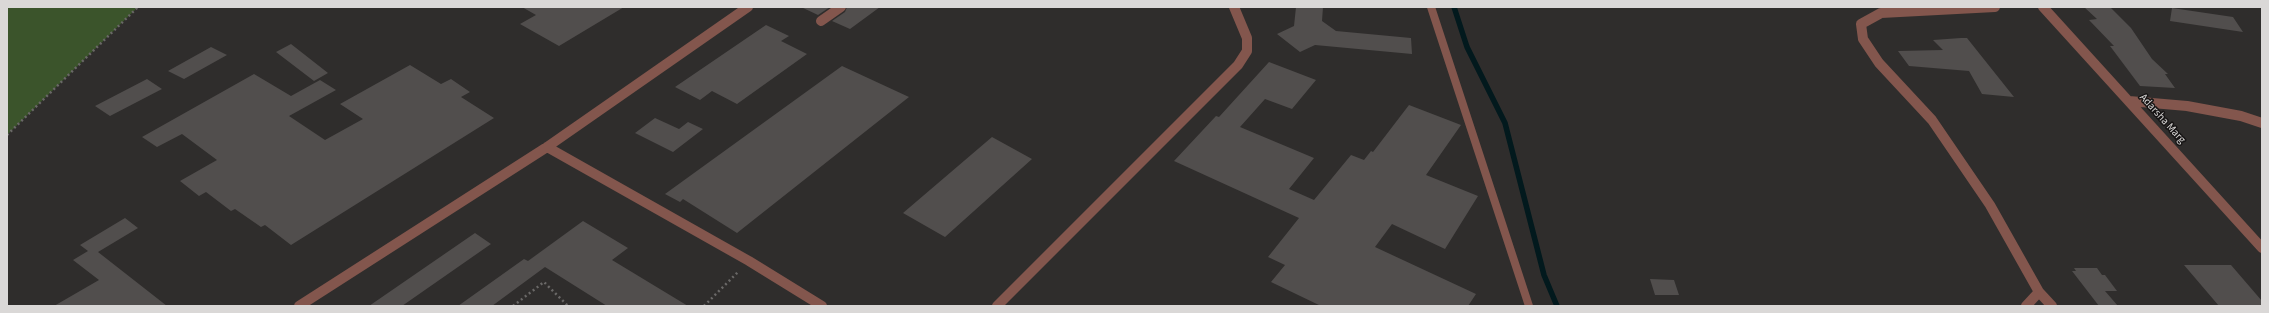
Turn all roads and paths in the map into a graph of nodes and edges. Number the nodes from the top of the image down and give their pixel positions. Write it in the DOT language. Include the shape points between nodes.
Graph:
graph roads {
  1 [pos="138,7"];
  2 [pos="748,7"];
  3 [pos="841,7"];
  4 [pos="1234,7"];
  5 [pos="1431,7"];
  6 [pos="1994,7"];
  7 [pos="2043,7"];
  8 [pos="821,21"];
  9 [pos="2129,101"];
  10 [pos="2262,123"];
  11 [pos="7,135"];
  12 [pos="547,147"];
  13 [pos="2262,248"];
  14 [pos="749,261"];
  15 [pos="2039,292"];
  16 [pos="299,306"];
  17 [pos="513,306"];
  18 [pos="568,306"];
  19 [pos="704,306"];
  20 [pos="822,306"];
  21 [pos="997,306"];
  22 [pos="1529,306"];
  23 [pos="2026,306"];
  24 [pos="2052,306"];
  1 -- 11 [label="path"];
  2 -- 12 [label="street"];
  3 -- 8 [label="street"];
  4 -- 21 [label="street" via="1247,38 1247,51 1238,65"];
  5 -- 22 [label="lane"];
  6 -- 15 [label="street" via="1881,13 1861,24 1863,39 1879,63 1932,120 1990,205"];
  7 -- 9 [label="street, Adarsha Marg"];
  9 -- 10 [label="street" via="2187,106 2241,116"];
  9 -- 13 [label="street, Adarsha Marg"];
  12 -- 14 [label="street"];
  12 -- 16 [label="street"];
  14 -- 19 [label="path"];
  14 -- 20 [label="street"];
  15 -- 23 [label="street"];
  15 -- 24 [label="street"];
  17 -- 18 [label="path" via="544,282"];
}
